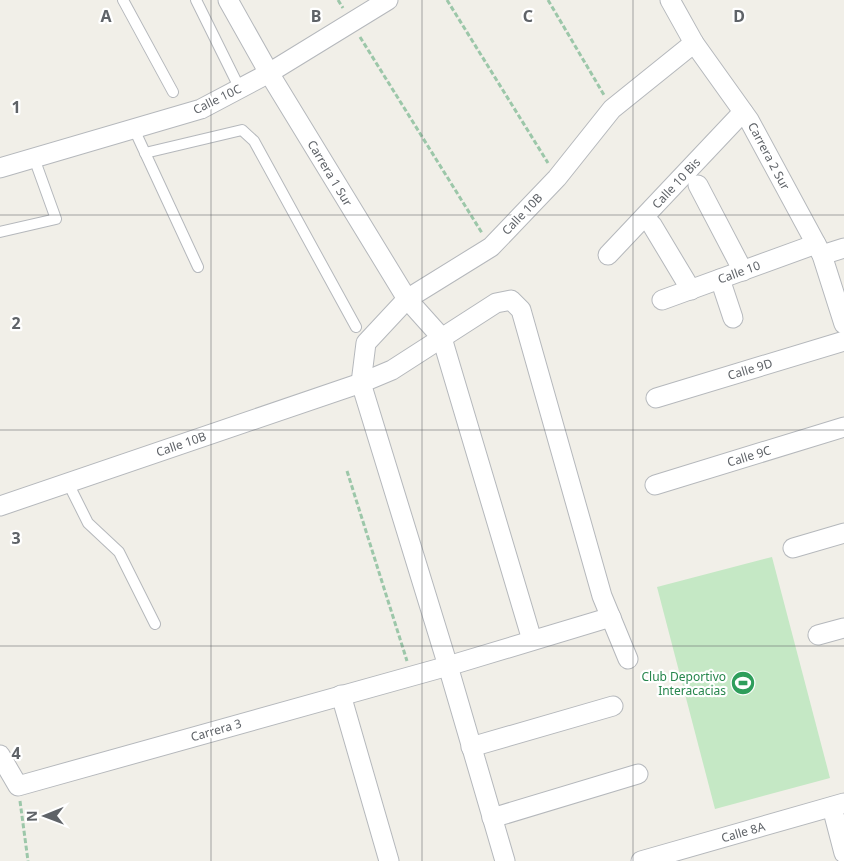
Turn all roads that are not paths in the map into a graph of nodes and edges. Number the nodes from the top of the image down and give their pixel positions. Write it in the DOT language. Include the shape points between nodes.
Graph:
graph roads {
  1 [pos="124,0"];
  2 [pos="196,0"];
  3 [pos="228,0"];
  4 [pos="388,0"];
  5 [pos="670,0"];
  6 [pos="694,43"];
  7 [pos="269,73"];
  8 [pos="240,89"];
  9 [pos="173,92"];
  10 [pos="743,112"];
  11 [pos="134,129"];
  12 [pos="145,153"];
  13 [pos="34,158"];
  14 [pos="0,168"];
  15 [pos="698,185"];
  16 [pos="652,225"];
  17 [pos="0,232"];
  18 [pos="844,248"];
  19 [pos="819,250"];
  20 [pos="608,255"];
  21 [pos="198,267"];
  22 [pos="742,271"];
  23 [pos="720,279"];
  24 [pos="691,290"];
  25 [pos="407,299"];
  26 [pos="662,300"];
  27 [pos="733,318"];
  28 [pos="844,324"];
  29 [pos="356,327"];
  30 [pos="442,338"];
  31 [pos="844,341"];
  32 [pos="361,383"];
  33 [pos="656,398"];
  34 [pos="844,427"];
  35 [pos="68,483"];
  36 [pos="655,485"];
  37 [pos="0,506"];
  38 [pos="844,533"];
  39 [pos="793,548"];
  40 [pos="611,617"];
  41 [pos="155,624"];
  42 [pos="844,628"];
  43 [pos="818,635"];
  44 [pos="532,640"];
  45 [pos="628,659"];
  46 [pos="448,666"];
  47 [pos="341,695"];
  48 [pos="613,706"];
  49 [pos="472,747"];
  50 [pos="0,755"];
  51 [pos="638,774"];
  52 [pos="838,805"];
  53 [pos="492,818"];
  54 [pos="844,853"];
  55 [pos="390,861"];
  56 [pos="505,861"];
  57 [pos="641,861"];
  1 -- 9 [label="lane"];
  2 -- 8 [label="lane"];
  3 -- 7 [label="street, Carrera 1 Sur"];
  4 -- 7 [label="street, Calle 10C"];
  5 -- 6 [label="street, Carrera 2 Sur"];
  6 -- 10 [label="street, Carrera 2 Sur"];
  6 -- 25 [label="street, Calle 10B" via="612,108 557,178 491,247"];
  7 -- 8 [label="street, Calle 10C"];
  7 -- 25 [label="street, Carrera 1 Sur"];
  8 -- 11 [label="street, Calle 10C" via="201,109"];
  10 -- 19 [label="street, Carrera 2 Sur"];
  10 -- 20 [label="street, Calle 10 Bis"];
  11 -- 12 [label="lane"];
  11 -- 13 [label="street, Calle 10C"];
  12 -- 21 [label="lane"];
  12 -- 29 [label="lane" via="242,130 254,141"];
  13 -- 14 [label="street, Calle 10C"];
  13 -- 17 [label="lane" via="56,219"];
  15 -- 22 [label="street"];
  16 -- 24 [label="street"];
  18 -- 19 [label="street, Calle 10"];
  19 -- 22 [label="street, Calle 10"];
  19 -- 28 [label="street, Carrera 2 Sur"];
  22 -- 23 [label="street, Calle 10"];
  23 -- 24 [label="street, Calle 10"];
  23 -- 27 [label="street"];
  24 -- 26 [label="street, Calle 10"];
  25 -- 30 [label="street, Carrera 1 Sur"];
  25 -- 32 [label="street, Calle 10B" via="366,343"];
  30 -- 32 [label="street, Calle 10B" via="392,370"];
  30 -- 40 [label="street, Calle 10B" via="496,303 511,300 521,310 602,596"];
  30 -- 44 [label="street"];
  31 -- 33 [label="street, Calle 9D"];
  32 -- 35 [label="street, Calle 10B"];
  32 -- 46 [label="street"];
  34 -- 36 [label="street, Calle 9C"];
  35 -- 37 [label="street, Calle 10B"];
  35 -- 41 [label="lane" via="88,523 119,552"];
  38 -- 39 [label="street"];
  40 -- 44 [label="street, Carrera 3"];
  40 -- 45 [label="street"];
  42 -- 43 [label="street"];
  44 -- 46 [label="street, Carrera 3"];
  46 -- 47 [label="street, Carrera 3"];
  46 -- 49 [label="street"];
  47 -- 50 [label="street, Carrera 3" via="18,786"];
  47 -- 55 [label="street"];
  48 -- 49 [label="street"];
  49 -- 53 [label="street"];
  51 -- 53 [label="street"];
  52 -- 54 [label="street"];
  52 -- 57 [label="street, Calle 8A"];
  53 -- 56 [label="street"];
}
